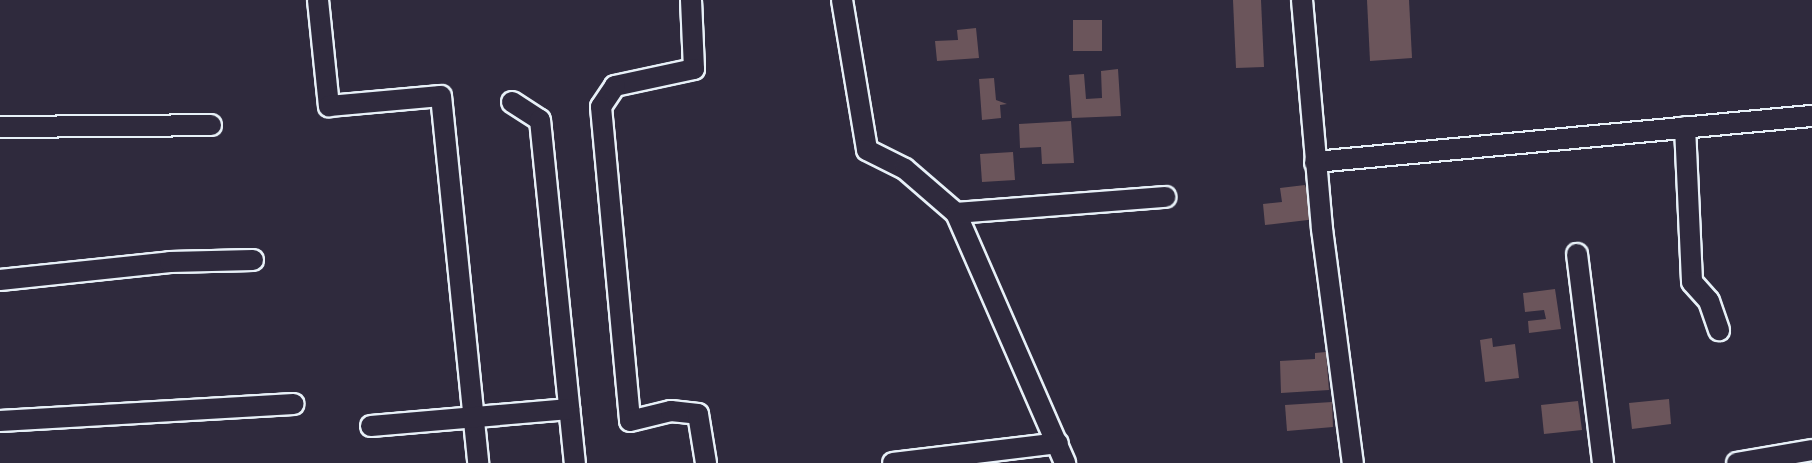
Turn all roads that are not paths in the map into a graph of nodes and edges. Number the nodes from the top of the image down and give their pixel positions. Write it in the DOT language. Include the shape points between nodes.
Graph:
graph roads {
  1 [pos="318,0"];
  2 [pos="691,0"];
  3 [pos="842,0"];
  4 [pos="1302,0"];
  5 [pos="512,102"];
  6 [pos="1812,116"];
  7 [pos="211,125"];
  8 [pos="0,127"];
  9 [pos="1685,127"];
  10 [pos="1315,162"];
  11 [pos="1165,197"];
  12 [pos="956,213"];
  13 [pos="1577,254"];
  14 [pos="253,260"];
  15 [pos="0,280"];
  16 [pos="1719,330"];
  17 [pos="294,404"];
  18 [pos="569,409"];
  19 [pos="475,418"];
  20 [pos="0,421"];
  21 [pos="371,426"];
  22 [pos="1058,443"];
  23 [pos="1812,450"];
  24 [pos="1772,460"];
  25 [pos="478,463"];
  26 [pos="575,463"];
  27 [pos="706,463"];
  28 [pos="893,463"];
  29 [pos="1065,463"];
  30 [pos="1353,463"];
  31 [pos="1603,463"];
  32 [pos="1737,463"];
  1 -- 19 [label="street" via="329,106 441,96"];
  2 -- 27 [label="street" via="694,69 615,86 601,107 630,421 671,411 698,414"];
  3 -- 12 [label="street" via="867,150 905,169"];
  4 -- 10 [label="street"];
  5 -- 18 [label="street" via="540,120"];
  6 -- 9 [label="street"];
  7 -- 8 [label="street"];
  9 -- 10 [label="street"];
  9 -- 16 [label="street" via="1692,282 1709,301"];
  10 -- 30 [label="street"];
  11 -- 12 [label="street"];
  12 -- 22 [label="street"];
  13 -- 31 [label="street"];
  14 -- 15 [label="street" via="170,262"];
  17 -- 20 [label="street"];
  18 -- 19 [label="street"];
  18 -- 26 [label="street"];
  19 -- 21 [label="street"];
  19 -- 25 [label="street"];
  22 -- 28 [label="street"];
  22 -- 29 [label="street"];
  23 -- 24 [label="street"];
  24 -- 32 [label="street"];
}
